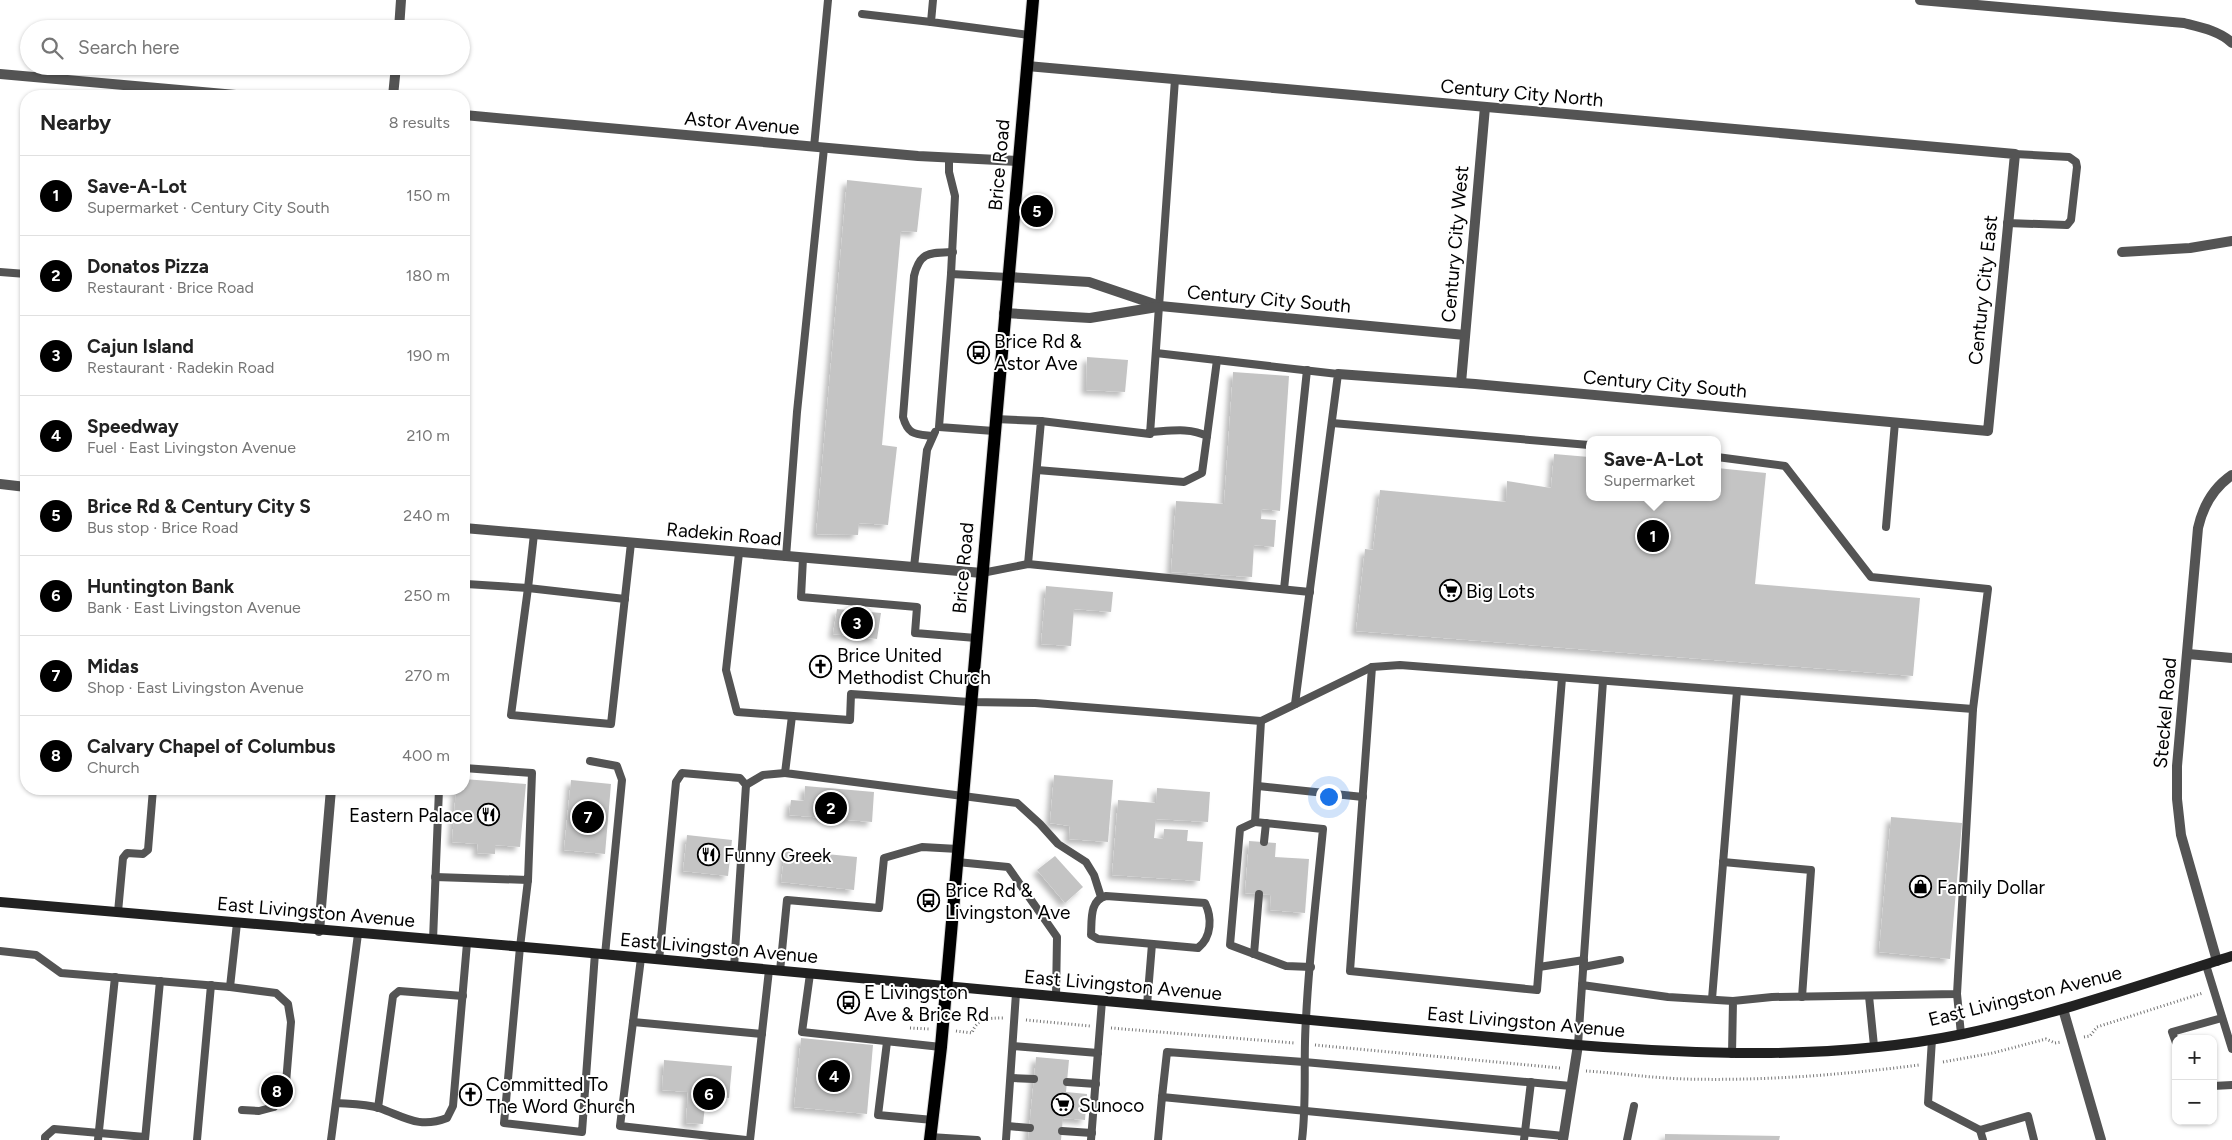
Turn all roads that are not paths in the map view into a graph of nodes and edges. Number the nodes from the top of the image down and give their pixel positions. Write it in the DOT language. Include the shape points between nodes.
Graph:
graph roads {
  1 [pos="401,0"];
  2 [pos="828,0"];
  3 [pos="934,0"];
  4 [pos="1033,0"];
  5 [pos="1920,0"];
  6 [pos="862,14"];
  7 [pos="400,20"];
  8 [pos="931,22"];
  9 [pos="1029,35"];
  10 [pos="2232,43"];
  11 [pos="1027,66"];
  12 [pos="0,74"];
  13 [pos="395,75"];
  14 [pos="1175,79"];
  15 [pos="180,90"];
  16 [pos="394,90"];
  17 [pos="1485,107"];
  18 [pos="470,116"];
  19 [pos="819,147"];
  20 [pos="2015,154"];
  21 [pos="949,157"];
  22 [pos="1018,161"];
  23 [pos="2007,223"];
  24 [pos="2232,241"];
  25 [pos="952,252"];
  26 [pos="2122,252"];
  27 [pos="0,272"];
  28 [pos="20,274"];
  29 [pos="952,274"];
  30 [pos="1008,276"];
  31 [pos="1160,306"];
  32 [pos="1004,313"];
  33 [pos="1464,335"];
  34 [pos="1156,353"];
  35 [pos="1217,360"];
  36 [pos="1307,370"];
  37 [pos="1338,374"];
  38 [pos="1461,383"];
  39 [pos="1041,421"];
  40 [pos="1895,422"];
  41 [pos="1332,423"];
  42 [pos="994,425"];
  43 [pos="939,427"];
  44 [pos="1988,431"];
  45 [pos="1150,432"];
  46 [pos="932,436"];
  47 [pos="1206,436"];
  48 [pos="1586,445"];
  49 [pos="1721,458"];
  50 [pos="1037,470"];
  51 [pos="2232,475"];
  52 [pos="0,484"];
  53 [pos="20,486"];
  54 [pos="1886,527"];
  55 [pos="470,529"];
  56 [pos="534,534"];
  57 [pos="631,543"];
  58 [pos="739,553"];
  59 [pos="786,557"];
  60 [pos="803,558"];
  61 [pos="1028,564"];
  62 [pos="914,567"];
  63 [pos="982,573"];
  64 [pos="470,584"];
  65 [pos="528,588"];
  66 [pos="1284,589"];
  67 [pos="1310,592"];
  68 [pos="625,599"];
  69 [pos="976,638"];
  70 [pos="2188,654"];
  71 [pos="2232,658"];
  72 [pos="1372,667"];
  73 [pos="1562,678"];
  74 [pos="1603,681"];
  75 [pos="1738,691"];
  76 [pos="970,702"];
  77 [pos="1295,704"];
  78 [pos="1973,709"];
  79 [pos="792,716"];
  80 [pos="1261,721"];
  81 [pos="590,761"];
  82 [pos="470,769"];
  83 [pos="785,773"];
  84 [pos="746,785"];
  85 [pos="1258,786"];
  86 [pos="153,795"];
  87 [pos="331,795"];
  88 [pos="439,795"];
  89 [pos="962,796"];
  90 [pos="1363,797"];
  91 [pos="1255,822"];
  92 [pos="1266,824"];
  93 [pos="1264,842"];
  94 [pos="957,855"];
  95 [pos="1723,862"];
  96 [pos="435,877"];
  97 [pos="528,880"];
  98 [pos="1259,894"];
  99 [pos="1101,897"];
  100 [pos="0,902"];
  101 [pos="118,912"];
  102 [pos="237,923"];
  103 [pos="320,931"];
  104 [pos="358,934"];
  105 [pos="433,940"];
  106 [pos="467,943"];
  107 [pos="1152,944"];
  108 [pos="520,947"];
  109 [pos="0,951"];
  110 [pos="600,954"];
  111 [pos="1254,954"];
  112 [pos="2232,956"];
  113 [pos="641,958"];
  114 [pos="659,960"];
  115 [pos="1620,960"];
  116 [pos="2217,961"];
  117 [pos="1583,963"];
  118 [pos="2206,965"];
  119 [pos="734,967"];
  120 [pos="1539,967"];
  121 [pos="1310,968"];
  122 [pos="769,970"];
  123 [pos="780,971"];
  124 [pos="810,974"];
  125 [pos="114,978"];
  126 [pos="160,981"];
  127 [pos="211,985"];
  128 [pos="1582,985"];
  129 [pos="946,986"];
  130 [pos="230,987"];
  131 [pos="1016,993"];
  132 [pos="1957,994"];
  133 [pos="463,996"];
  134 [pos="1869,996"];
  135 [pos="1056,997"];
  136 [pos="1802,997"];
  137 [pos="1712,999"];
  138 [pos="1102,1001"];
  139 [pos="1734,1001"];
  140 [pos="1147,1005"];
  141 [pos="2063,1009"];
  142 [pos="2222,1018"];
  143 [pos="1306,1020"];
  144 [pos="633,1022"];
  145 [pos="762,1034"];
  146 [pos="1962,1034"];
  147 [pos="2173,1035"];
  148 [pos="1932,1039"];
  149 [pos="887,1042"];
  150 [pos="1578,1045"];
  151 [pos="1013,1046"];
  152 [pos="1874,1046"];
  153 [pos="941,1047"];
  154 [pos="2232,1049"];
  155 [pos="1098,1053"];
  156 [pos="1732,1054"];
  157 [pos="1304,1062"];
  158 [pos="1011,1078"];
  159 [pos="1034,1079"];
  160 [pos="1067,1082"];
  161 [pos="1531,1082"];
  162 [pos="1096,1084"];
  163 [pos="2232,1085"];
  164 [pos="1571,1086"];
  165 [pos="2217,1086"];
  166 [pos="1162,1097"];
  167 [pos="336,1103"];
  168 [pos="1634,1106"];
  169 [pos="378,1108"];
  170 [pos="242,1110"];
  171 [pos="1306,1110"];
  172 [pos="932,1120"];
  173 [pos="1008,1126"];
  174 [pos="1030,1128"];
  175 [pos="1980,1130"];
  176 [pos="1062,1131"];
  177 [pos="1525,1131"];
  178 [pos="99,1136"];
  179 [pos="1092,1136"];
  180 [pos="145,1138"];
  181 [pos="1563,1138"];
  182 [pos="930,1139"];
  183 [pos="45,1140"];
  184 [pos="197,1140"];
  185 [pos="331,1140"];
  186 [pos="746,1140"];
  187 [pos="750,1140"];
  188 [pos="977,1140"];
  189 [pos="1006,1140"];
  190 [pos="1158,1140"];
  191 [pos="1302,1140"];
  192 [pos="1524,1140"];
  193 [pos="1627,1140"];
  194 [pos="1983,1140"];
  195 [pos="2034,1140"];
  196 [pos="2102,1140"];
  1 -- 7 [label="street"];
  2 -- 19 [label="lane"];
  3 -- 8 [label="lane"];
  4 -- 9 [label="main road, Brice Road"];
  5 -- 10 [label="street" via="2184,23 2206,28"];
  6 -- 8 [label="lane"];
  8 -- 9 [label="lane"];
  9 -- 11 [label="main road, Brice Road"];
  11 -- 14 [label="street, Century City North"];
  11 -- 22 [label="main road, Brice Road"];
  12 -- 15 [label="street"];
  13 -- 16 [label="street"];
  14 -- 17 [label="street, Century City North"];
  14 -- 31 [label="lane"];
  17 -- 20 [label="street, Century City North"];
  17 -- 33 [label="street, Century City West"];
  18 -- 19 [label="street, Astor Avenue"];
  19 -- 21 [label="street, Astor Avenue"];
  19 -- 59 [label="lane"];
  20 -- 23 [label="street, Century City East"];
  20 -- 23 [label="lane" via="2070,158 2076,162 2071,220 2067,226"];
  21 -- 22 [label="street, Astor Avenue"];
  21 -- 25 [label="lane" via="955,196"];
  22 -- 30 [label="main road, Brice Road"];
  23 -- 44 [label="street, Century City East"];
  24 -- 26 [label="street" via="2190,248"];
  25 -- 29 [label="lane"];
  25 -- 46 [label="lane" via="922,256 916,265 903,417 906,428 914,434"];
  27 -- 28 [label="lane"];
  29 -- 30 [label="lane"];
  29 -- 43 [label="lane"];
  30 -- 31 [label="street, Century City South" via="1089,282"];
  30 -- 32 [label="main road, Brice Road"];
  31 -- 32 [label="street, Century City South" via="1090,318"];
  31 -- 33 [label="street, Century City South"];
  31 -- 34 [label="lane"];
  32 -- 42 [label="main road, Brice Road"];
  33 -- 38 [label="street, Century City West"];
  34 -- 35 [label="lane"];
  34 -- 45 [label="lane"];
  35 -- 36 [label="lane"];
  35 -- 47 [label="lane"];
  36 -- 37 [label="lane"];
  36 -- 66 [label="lane"];
  37 -- 38 [label="street, Century City South"];
  37 -- 41 [label="lane"];
  38 -- 40 [label="street, Century City South"];
  39 -- 42 [label="lane"];
  39 -- 45 [label="lane"];
  39 -- 50 [label="lane"];
  40 -- 44 [label="street, Century City South"];
  40 -- 54 [label="lane"];
  41 -- 48 [label="lane"];
  41 -- 67 [label="lane"];
  42 -- 43 [label="lane"];
  42 -- 63 [label="main road, Brice Road"];
  43 -- 46 [label="lane"];
  45 -- 47 [label="lane" via="1178,430"];
  46 -- 62 [label="lane" via="927,450"];
  47 -- 50 [label="lane" via="1202,473 1184,482"];
  49 -- 78 [label="lane" via="1785,466 1871,577 1988,588"];
  50 -- 61 [label="lane"];
  51 -- 70 [label="street, Steckel Road" via="2218,486 2202,513 2198,528"];
  52 -- 53 [label="street"];
  55 -- 56 [label="street, Radekin Road"];
  56 -- 57 [label="street, Radekin Road"];
  56 -- 65 [label="lane"];
  57 -- 58 [label="street, Radekin Road"];
  57 -- 68 [label="lane"];
  58 -- 59 [label="street, Radekin Road"];
  58 -- 79 [label="lane" via="726,670 737,712"];
  59 -- 60 [label="street, Radekin Road"];
  60 -- 62 [label="street, Radekin Road"];
  60 -- 69 [label="lane" via="801,598 917,607 915,633"];
  61 -- 63 [label="lane"];
  61 -- 66 [label="lane"];
  62 -- 63 [label="street, Radekin Road"];
  63 -- 69 [label="main road, Brice Road"];
  64 -- 65 [label="lane"];
  65 -- 68 [label="lane"];
  65 -- 68 [label="lane" via="510,715 611,724"];
  66 -- 67 [label="lane"];
  67 -- 77 [label="lane"];
  69 -- 76 [label="main road, Brice Road"];
  70 -- 71 [label="street"];
  70 -- 116 [label="street, Steckel Road" via="2177,766 2177,800 2190,873"];
  72 -- 73 [label="lane" via="1400,665"];
  72 -- 77 [label="lane"];
  72 -- 90 [label="lane"];
  73 -- 74 [label="lane"];
  73 -- 120 [label="lane"];
  74 -- 75 [label="lane"];
  74 -- 117 [label="lane"];
  75 -- 78 [label="lane"];
  75 -- 95 [label="lane"];
  76 -- 79 [label="lane" via="851,694 850,720"];
  76 -- 80 [label="lane" via="1035,703"];
  76 -- 89 [label="main road, Brice Road"];
  77 -- 80 [label="lane"];
  78 -- 132 [label="lane"];
  79 -- 83 [label="lane"];
  80 -- 85 [label="lane"];
  81 -- 110 [label="lane" via="617,766 622,780"];
  82 -- 97 [label="lane" via="532,774"];
  83 -- 84 [label="lane" via="763,775"];
  83 -- 89 [label="lane"];
  84 -- 114 [label="lane" via="740,778 682,773 676,782"];
  84 -- 119 [label="lane"];
  85 -- 90 [label="lane"];
  85 -- 91 [label="lane"];
  86 -- 101 [label="lane" via="148,850 143,854 127,853 123,858"];
  87 -- 103 [label="street"];
  88 -- 96 [label="lane"];
  89 -- 94 [label="main road, Brice Road"];
  89 -- 99 [label="lane" via="1016,803 1058,844 1086,862"];
  90 -- 120 [label="lane" via="1350,971 1537,990"];
  91 -- 92 [label="lane"];
  91 -- 111 [label="lane" via="1240,829 1230,945"];
  92 -- 93 [label="lane"];
  92 -- 121 [label="lane" via="1323,829"];
  94 -- 123 [label="lane" via="922,846 884,858 879,908 787,900"];
  94 -- 129 [label="main road, Brice Road"];
  94 -- 135 [label="lane" via="1008,867 1057,937"];
  95 -- 136 [label="lane" via="1811,870"];
  95 -- 137 [label="lane"];
  96 -- 97 [label="lane"];
  96 -- 105 [label="lane"];
  97 -- 108 [label="lane"];
  98 -- 111 [label="lane"];
  99 -- 107 [label="lane" via="1093,908 1092,935 1098,939"];
  99 -- 107 [label="lane" via="1205,903 1210,913 1207,937 1198,948"];
  100 -- 101 [label="main road, East Livingston Avenue"];
  101 -- 102 [label="main road, East Livingston Avenue"];
  102 -- 103 [label="main road, East Livingston Avenue"];
  102 -- 130 [label="lane"];
  103 -- 104 [label="main road, East Livingston Avenue"];
  104 -- 105 [label="main road, East Livingston Avenue"];
  104 -- 167 [label="lane"];
  105 -- 106 [label="main road, East Livingston Avenue"];
  106 -- 108 [label="main road, East Livingston Avenue"];
  106 -- 133 [label="lane"];
  107 -- 140 [label="lane"];
  108 -- 110 [label="main road, East Livingston Avenue"];
  108 -- 110 [label="lane" via="504,1123 582,1132"];
  109 -- 125 [label="lane" via="36,954 61,973"];
  110 -- 113 [label="main road, East Livingston Avenue"];
  111 -- 121 [label="lane" via="1286,966"];
  112 -- 116 [label="main road, East Livingston Avenue"];
  113 -- 114 [label="main road, East Livingston Avenue"];
  113 -- 144 [label="lane"];
  114 -- 119 [label="main road, East Livingston Avenue"];
  115 -- 117 [label="lane"];
  116 -- 118 [label="main road, East Livingston Avenue"];
  117 -- 120 [label="lane"];
  117 -- 128 [label="lane"];
  118 -- 141 [label="main road, East Livingston Avenue"];
  118 -- 142 [label="lane"];
  119 -- 122 [label="main road, East Livingston Avenue"];
  121 -- 143 [label="lane"];
  122 -- 123 [label="main road, East Livingston Avenue"];
  122 -- 145 [label="lane"];
  123 -- 124 [label="main road, East Livingston Avenue"];
  124 -- 129 [label="main road, East Livingston Avenue"];
  124 -- 149 [label="lane" via="802,1032"];
  125 -- 126 [label="lane"];
  125 -- 178 [label="lane"];
  126 -- 127 [label="lane"];
  126 -- 180 [label="lane"];
  127 -- 130 [label="lane"];
  127 -- 184 [label="lane"];
  128 -- 137 [label="lane" via="1668,997"];
  128 -- 150 [label="lane"];
  129 -- 131 [label="main road, East Livingston Avenue"];
  129 -- 153 [label="main road, Brice Road"];
  130 -- 170 [label="lane" via="276,993 288,1004 291,1022 285,1095 274,1107 259,1111"];
  131 -- 135 [label="main road, East Livingston Avenue"];
  131 -- 151 [label="lane"];
  132 -- 134 [label="lane"];
  132 -- 146 [label="lane"];
  133 -- 169 [label="lane" via="399,991 393,996"];
  133 -- 169 [label="lane" via="453,1106 448,1118 435,1123 416,1122"];
  134 -- 136 [label="lane"];
  134 -- 152 [label="lane"];
  135 -- 138 [label="main road, East Livingston Avenue"];
  136 -- 139 [label="lane"];
  137 -- 139 [label="lane"];
  138 -- 140 [label="main road, East Livingston Avenue"];
  138 -- 155 [label="lane"];
  139 -- 156 [label="lane"];
  140 -- 143 [label="main road, East Livingston Avenue"];
  141 -- 146 [label="main road, East Livingston Avenue"];
  141 -- 196 [label="street"];
  142 -- 147 [label="lane" via="2172,1032"];
  142 -- 154 [label="lane"];
  143 -- 150 [label="main road, East Livingston Avenue"];
  143 -- 157 [label="lane"];
  144 -- 145 [label="lane"];
  144 -- 186 [label="lane" via="620,1126"];
  145 -- 187 [label="lane"];
  146 -- 148 [label="main road, East Livingston Avenue"];
  148 -- 152 [label="main road, East Livingston Avenue"];
  148 -- 175 [label="lane" via="1928,1103"];
  149 -- 153 [label="lane"];
  149 -- 172 [label="lane" via="878,1115"];
  150 -- 156 [label="main road, East Livingston Avenue"];
  150 -- 164 [label="street"];
  151 -- 155 [label="lane"];
  151 -- 158 [label="lane"];
  152 -- 156 [label="main road, East Livingston Avenue"];
  153 -- 172 [label="main road, Brice Road"];
  155 -- 162 [label="lane"];
  157 -- 161 [label="lane"];
  157 -- 166 [label="lane" via="1167,1052"];
  157 -- 171 [label="lane"];
  158 -- 159 [label="lane"];
  158 -- 173 [label="lane"];
  160 -- 162 [label="lane"];
  161 -- 164 [label="lane"];
  161 -- 177 [label="lane"];
  162 -- 179 [label="lane"];
  163 -- 165 [label="lane"];
  164 -- 181 [label="street"];
  166 -- 171 [label="lane"];
  166 -- 190 [label="lane"];
  167 -- 169 [label="lane"];
  167 -- 185 [label="lane"];
  168 -- 193 [label="lane"];
  171 -- 177 [label="lane"];
  171 -- 191 [label="lane"];
  172 -- 182 [label="main road, Brice Road"];
  173 -- 174 [label="lane"];
  173 -- 189 [label="lane"];
  175 -- 194 [label="lane"];
  175 -- 195 [label="lane" via="2028,1116"];
  176 -- 179 [label="lane"];
  177 -- 181 [label="lane"];
  177 -- 192 [label="lane"];
  178 -- 180 [label="lane"];
  178 -- 183 [label="lane" via="54,1129"];
  182 -- 188 [label="lane"];
}
